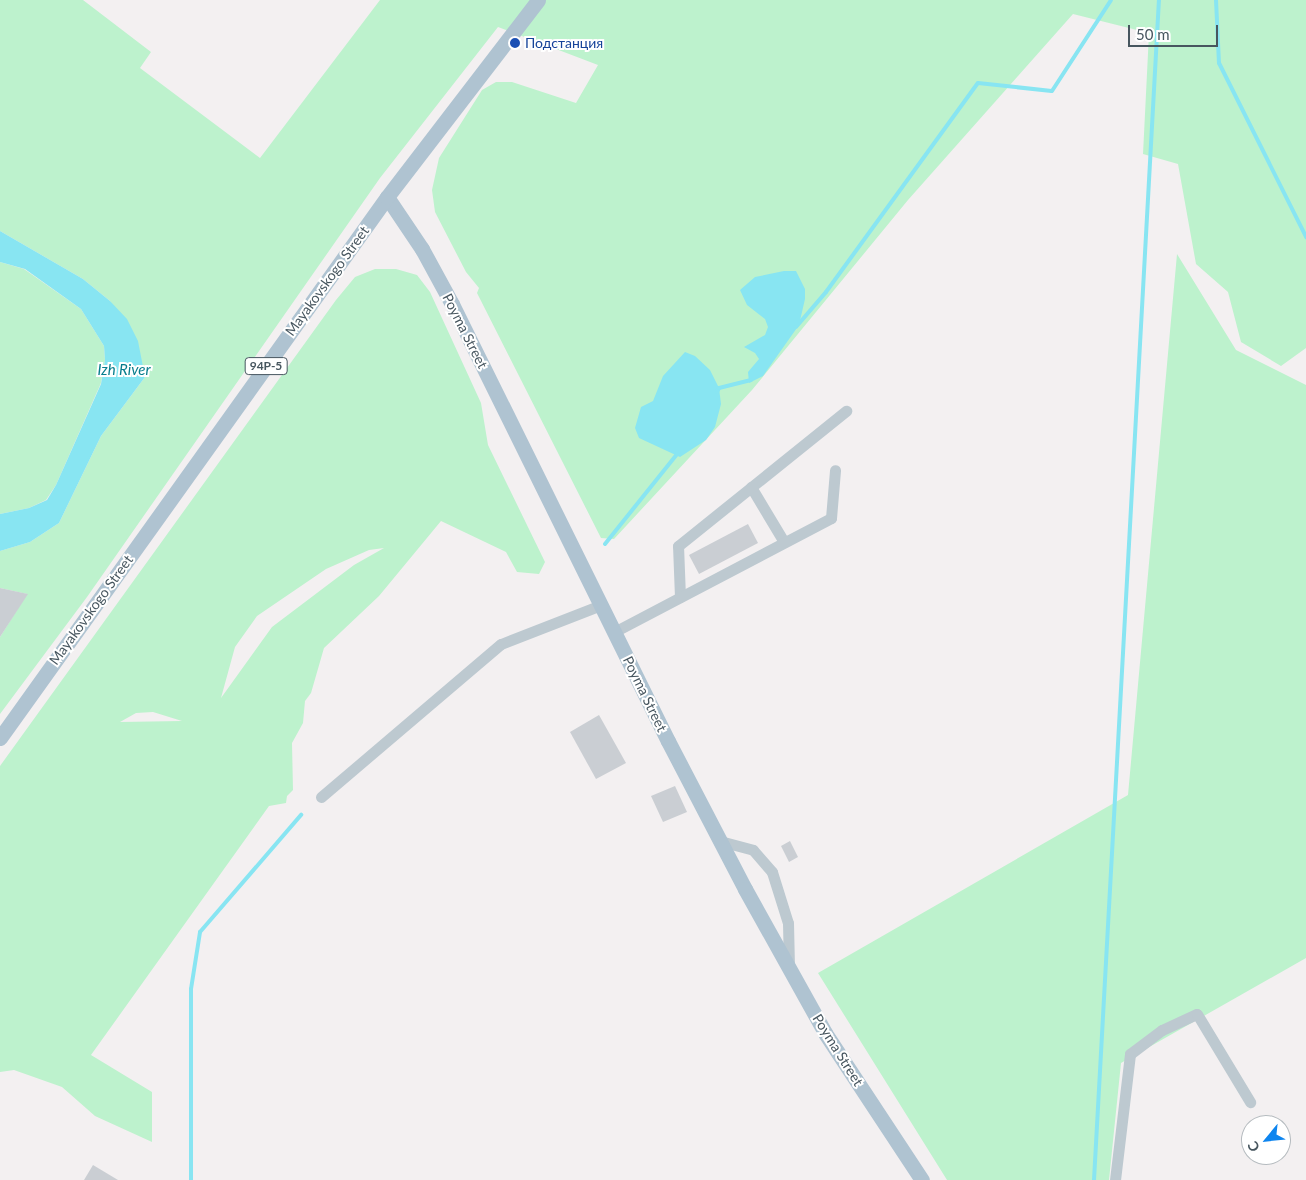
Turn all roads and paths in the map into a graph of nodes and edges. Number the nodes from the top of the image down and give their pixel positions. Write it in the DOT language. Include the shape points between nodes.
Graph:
graph roads {
  1 [pos="538,0"];
  2 [pos="387,196"];
  3 [pos="846,411"];
  4 [pos="835,470"];
  5 [pos="751,487"];
  6 [pos="784,542"];
  7 [pos="680,597"];
  8 [pos="601,605"];
  9 [pos="614,632"];
  10 [pos="0,738"];
  11 [pos="321,797"];
  12 [pos="720,841"];
  13 [pos="789,967"];
  14 [pos="1250,1102"];
  15 [pos="922,1180"];
  16 [pos="1115,1180"];
  1 -- 2 [label="main road, Mayakovskogo Street / 94Р-5"];
  2 -- 8 [label="main road, Poyma Street" via="422,248 452,304"];
  2 -- 10 [label="main road, Mayakovskogo Street / 94Р-5"];
  3 -- 5 [label="lane"];
  4 -- 6 [label="lane" via="831,518"];
  5 -- 6 [label="lane"];
  5 -- 7 [label="lane" via="678,546"];
  6 -- 7 [label="lane"];
  7 -- 9 [label="lane"];
  8 -- 9 [label="main road, Poyma Street"];
  8 -- 11 [label="lane" via="501,644"];
  9 -- 12 [label="main road, Poyma Street"];
  12 -- 13 [label="main road, Poyma Street"];
  12 -- 13 [label="lane" via="753,850 772,872 788,923"];
  13 -- 15 [label="main road, Poyma Street" via="825,1033"];
  14 -- 16 [label="lane" via="1197,1014 1162,1030 1130,1054"];
}
